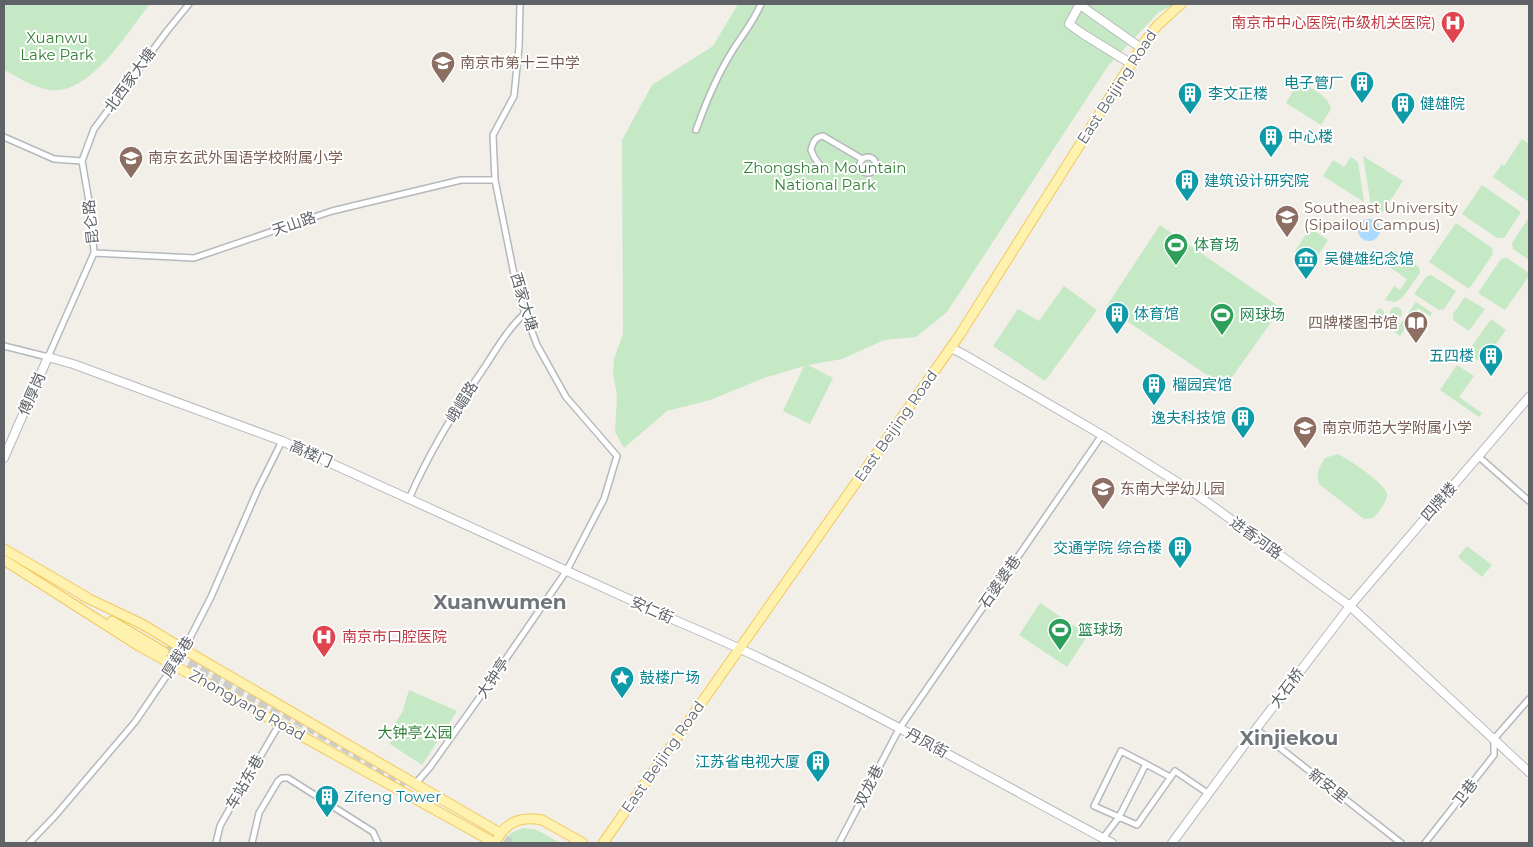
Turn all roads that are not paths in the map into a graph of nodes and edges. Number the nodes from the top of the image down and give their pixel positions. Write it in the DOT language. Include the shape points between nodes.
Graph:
graph roads {
  1 [pos="189,4"];
  2 [pos="520,4"];
  3 [pos="761,4"];
  4 [pos="1080,4"];
  5 [pos="1181,4"];
  6 [pos="1141,48"];
  7 [pos="1130,63"];
  8 [pos="696,130"];
  9 [pos="4,137"];
  10 [pos="862,160"];
  11 [pos="82,161"];
  12 [pos="822,168"];
  13 [pos="495,180"];
  14 [pos="94,252"];
  15 [pos="525,313"];
  16 [pos="4,346"];
  17 [pos="950,348"];
  18 [pos="48,358"];
  19 [pos="1529,397"];
  20 [pos="1102,435"];
  21 [pos="282,441"];
  22 [pos="1478,456"];
  23 [pos="4,458"];
  24 [pos="409,499"];
  25 [pos="1529,501"];
  26 [pos="4,548"];
  27 [pos="4,559"];
  28 [pos="567,570"];
  29 [pos="83,596"];
  30 [pos="1350,606"];
  31 [pos="739,648"];
  32 [pos="185,650"];
  33 [pos="176,665"];
  34 [pos="1529,699"];
  35 [pos="280,723"];
  36 [pos="899,728"];
  37 [pos="1256,729"];
  38 [pos="1494,739"];
  39 [pos="1146,764"];
  40 [pos="1528,770"];
  41 [pos="1170,777"];
  42 [pos="416,783"];
  43 [pos="1209,794"];
  44 [pos="1119,817"];
  45 [pos="500,833"];
  46 [pos="1103,838"];
  47 [pos="29,843"];
  48 [pos="216,843"];
  49 [pos="252,843"];
  50 [pos="378,843"];
  51 [pos="495,843"];
  52 [pos="583,843"];
  53 [pos="603,843"];
  54 [pos="839,843"];
  55 [pos="1112,843"];
  56 [pos="1172,843"];
  57 [pos="1401,843"];
  58 [pos="1425,843"];
  1 -- 11 [label="street, 北西家大塘" via="166,30 94,129"];
  2 -- 13 [label="street, 西家大塘" via="514,96 493,135"];
  3 -- 8 [label="street" via="712,89"];
  4 -- 6 [label="street"];
  4 -- 7 [label="street" via="1069,24"];
  5 -- 6 [label="main road, East Beijing Road" via="1157,26"];
  6 -- 7 [label="main road, East Beijing Road"];
  7 -- 17 [label="main road, East Beijing Road"];
  9 -- 11 [label="street" via="54,159"];
  10 -- 12 [label="street" via="823,136 818,137 811,150"];
  11 -- 14 [label="street, 昆仑路"];
  13 -- 14 [label="street, 天山路" via="461,180 332,212 194,258"];
  13 -- 15 [label="street, 西家大塘" via="518,294"];
  14 -- 18 [label="street, 昆仑路"];
  15 -- 24 [label="street, 峨嵋路" via="513,325 458,404"];
  15 -- 28 [label="street, 西家大塘" via="537,345 566,397 618,456 604,499"];
  16 -- 18 [label="street"];
  17 -- 20 [label="street, 进香河路"];
  17 -- 31 [label="main road, East Beijing Road"];
  18 -- 21 [label="street, 高楼门" via="73,364"];
  18 -- 23 [label="street, 傅厚岗"];
  19 -- 22 [label="street, 四牌楼"];
  20 -- 30 [label="street, 进香河路" via="1196,494"];
  20 -- 36 [label="street, 石婆婆巷"];
  21 -- 24 [label="street, 高楼门"];
  21 -- 32 [label="street, 厚载巷"];
  22 -- 25 [label="street"];
  22 -- 30 [label="street, 四牌楼"];
  24 -- 28 [label="street, 高楼门"];
  26 -- 29 [label="main road, Zhongyang Road"];
  27 -- 29 [label="main road, Zhongyang Road" via="165,649"];
  27 -- 33 [label="main road, Zhongyang Road" via="140,646"];
  28 -- 31 [label="street, 安仁街"];
  28 -- 42 [label="street, 大钟亭"];
  29 -- 32 [label="main road, Zhongyang Road" via="142,624"];
  30 -- 37 [label="street, 大石桥"];
  30 -- 38 [label="street, 进香河路"];
  31 -- 36 [label="street, 丹凤街"];
  31 -- 53 [label="main road, East Beijing Road"];
  32 -- 33 [label="street, 厚载巷"];
  32 -- 42 [label="main road, Zhongyang Road"];
  33 -- 35 [label="main road, Zhongyang Road"];
  33 -- 47 [label="street, 厚载巷" via="135,722"];
  34 -- 38 [label="street"];
  35 -- 48 [label="street, 车站东巷" via="220,826"];
  35 -- 51 [label="main road, Zhongyang Road"];
  36 -- 46 [label="street, 丹凤街"];
  36 -- 54 [label="street, 双龙巷"];
  37 -- 43 [label="street, 大石桥"];
  37 -- 57 [label="street, 新安里"];
  38 -- 40 [label="street, 进香河路"];
  38 -- 58 [label="street, 卫巷" via="1494,755"];
  39 -- 41 [label="street"];
  39 -- 44 [label="street"];
  39 -- 44 [label="street" via="1121,751 1094,806"];
  41 -- 43 [label="street" via="1175,771"];
  41 -- 44 [label="street" via="1137,825"];
  42 -- 45 [label="main road, Zhongyang Road"];
  43 -- 56 [label="street, 大石桥"];
  44 -- 46 [label="street"];
  45 -- 51 [label="main road"];
  45 -- 52 [label="main road" via="515,821 534,818"];
  46 -- 55 [label="street, 丹凤街"];
  49 -- 50 [label="street" via="259,813 278,781 288,778 373,832"];
}
